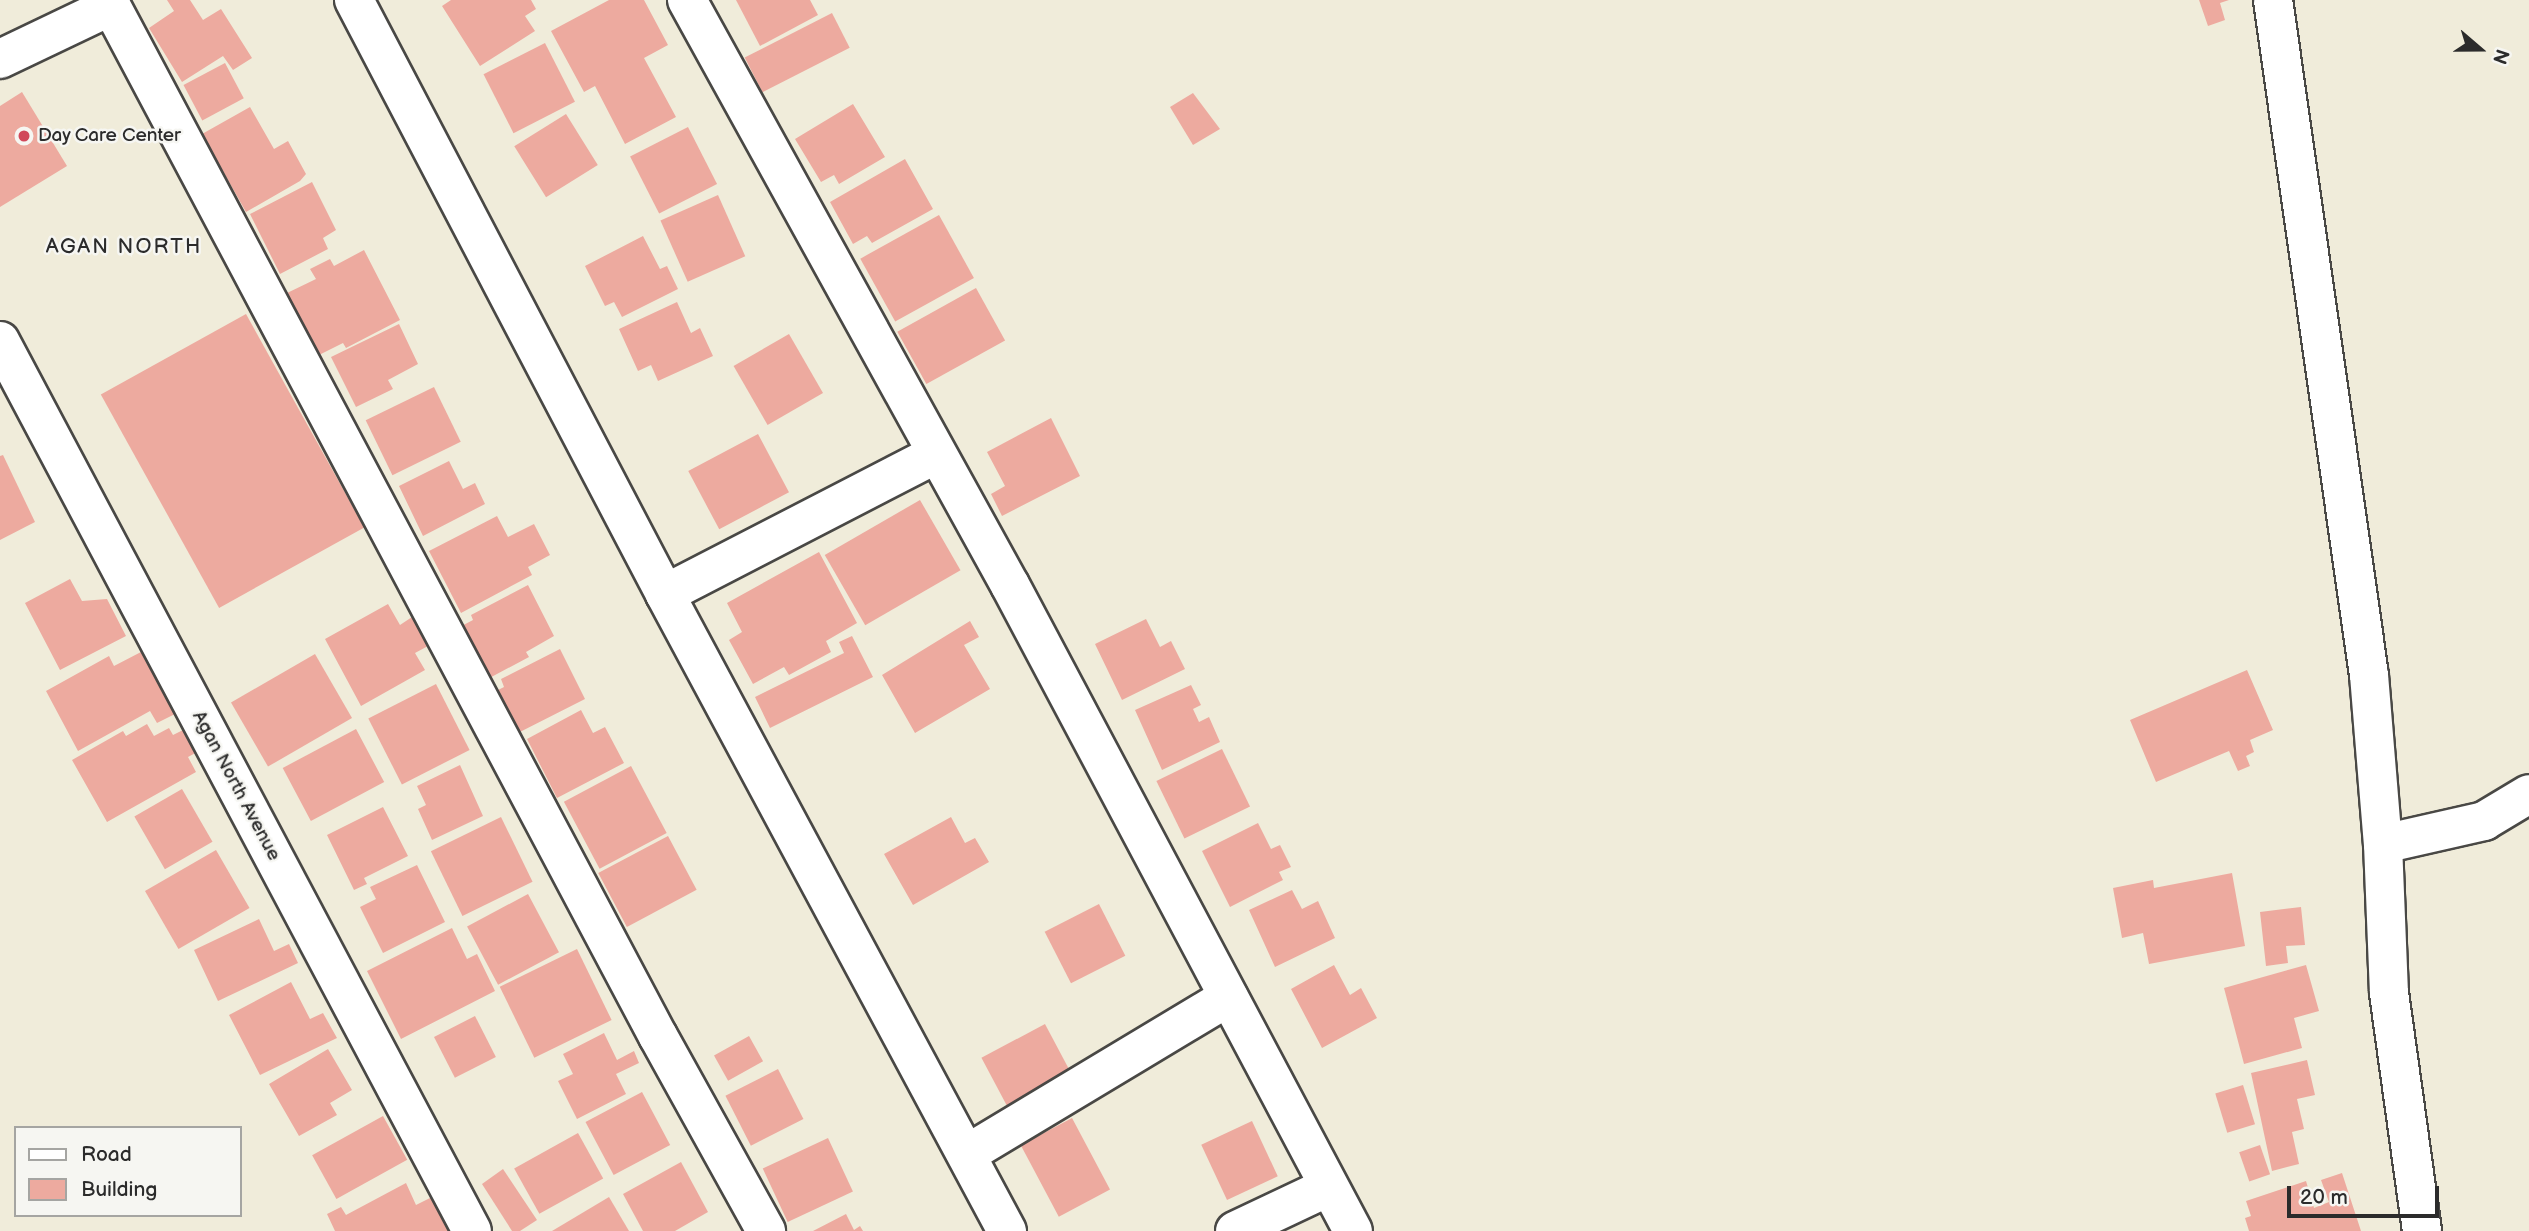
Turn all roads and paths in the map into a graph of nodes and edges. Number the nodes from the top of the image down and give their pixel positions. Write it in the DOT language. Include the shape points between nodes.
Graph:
graph roads {
  1 [pos="354,0"];
  2 [pos="687,0"];
  3 [pos="2273,0"];
  4 [pos="109,3"];
  5 [pos="0,59"];
  6 [pos="0,341"];
  7 [pos="936,454"];
  8 [pos="665,594"];
  9 [pos="2529,794"];
  10 [pos="2383,844"];
  11 [pos="1228,997"];
  12 [pos="967,1154"];
  13 [pos="1328,1186"];
  14 [pos="472,1231"];
  15 [pos="766,1231"];
  16 [pos="1007,1231"];
  17 [pos="1235,1231"];
  18 [pos="1353,1231"];
  19 [pos="2422,1231"];
  1 -- 8 [label="street"];
  2 -- 7 [label="street"];
  3 -- 10 [label="street" via="2369,675"];
  4 -- 5 [label="street"];
  4 -- 15 [label="street"];
  6 -- 14 [label="street, Agan North Avenue"];
  7 -- 8 [label="street"];
  7 -- 11 [label="street"];
  8 -- 12 [label="street"];
  9 -- 10 [label="street" via="2484,821"];
  10 -- 19 [label="street" via="2389,993"];
  11 -- 12 [label="street"];
  11 -- 13 [label="street"];
  12 -- 16 [label="street"];
  13 -- 17 [label="street"];
  13 -- 18 [label="street"];
}
